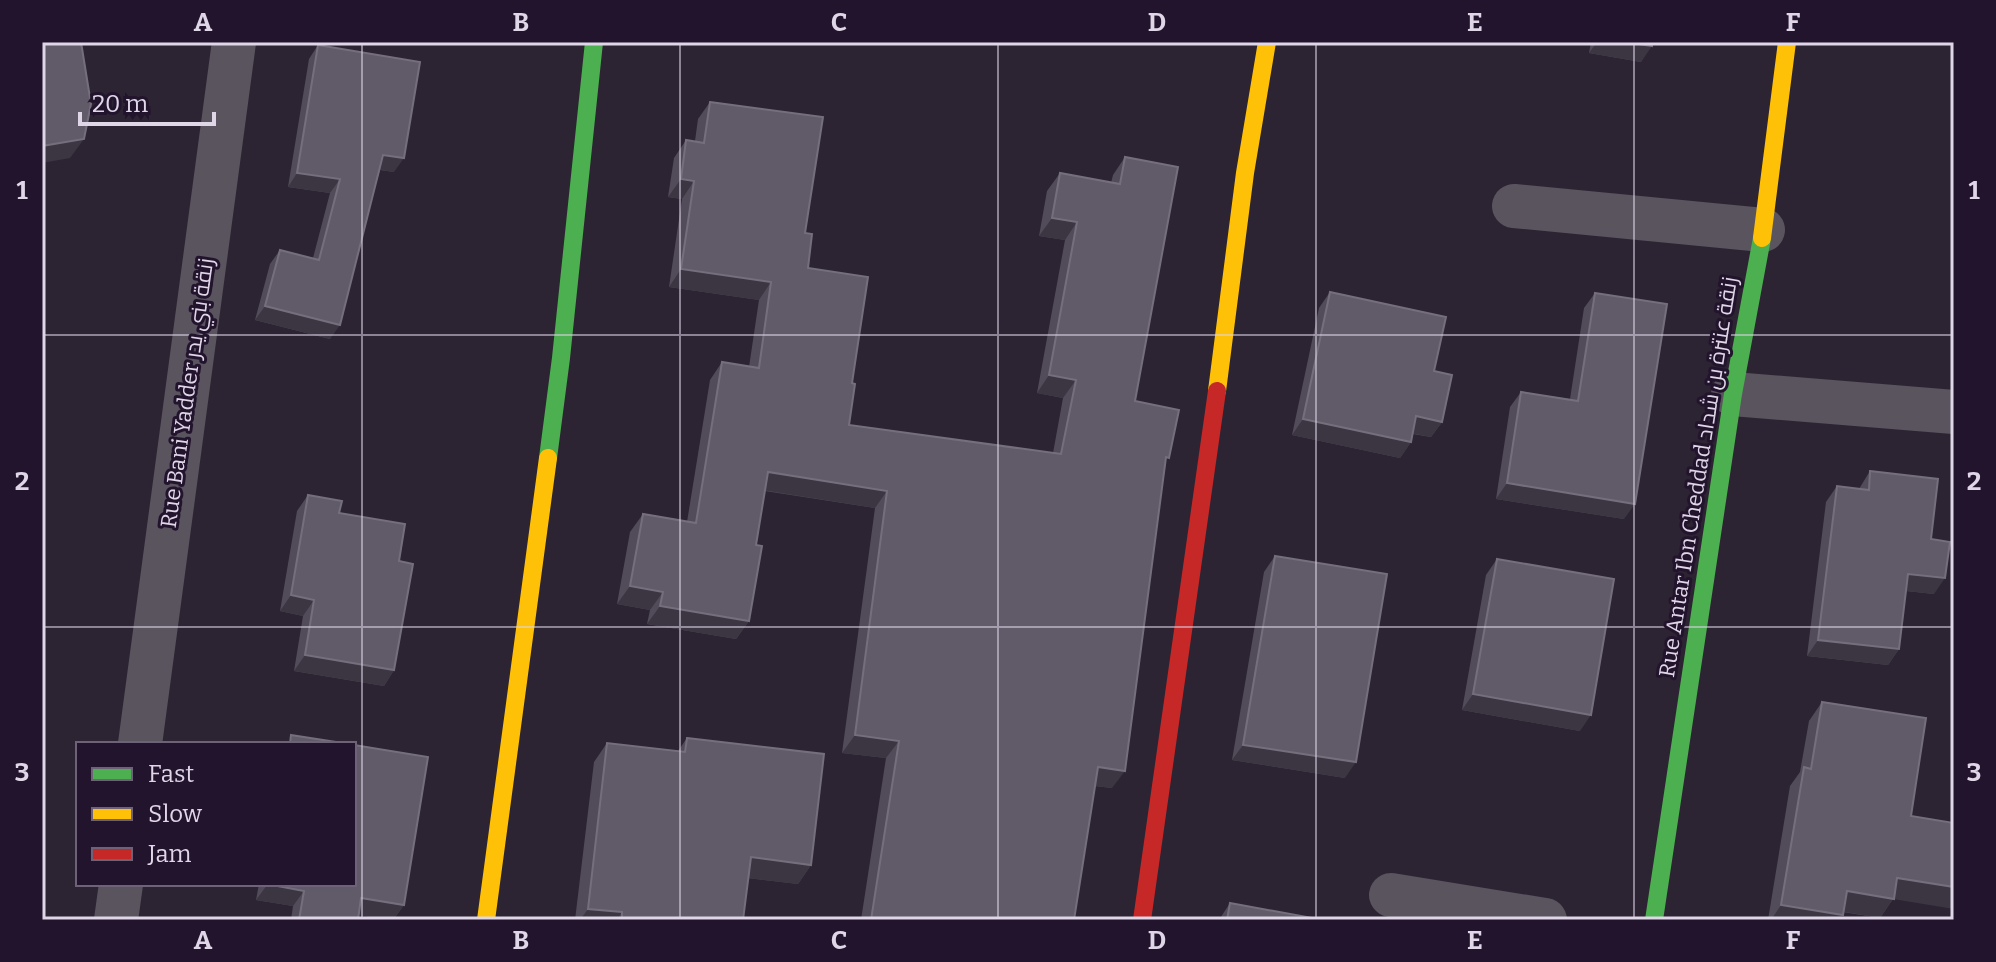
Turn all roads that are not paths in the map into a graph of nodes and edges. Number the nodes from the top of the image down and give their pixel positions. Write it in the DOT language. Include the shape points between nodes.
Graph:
graph roads {
  1 [pos="234,42"];
  2 [pos="594,42"];
  3 [pos="1267,42"];
  4 [pos="1787,42"];
  5 [pos="1514,206"];
  6 [pos="1763,230"];
  7 [pos="1733,394"];
  8 [pos="1954,412"];
  9 [pos="140,742"];
  10 [pos="121,886"];
  11 [pos="1391,895"];
  12 [pos="116,920"];
  13 [pos="486,920"];
  14 [pos="1142,920"];
  15 [pos="1545,920"];
  16 [pos="1654,920"];
  1 -- 9 [label="street, Rue Bani Yadder زنقة بني يدر"];
  2 -- 13 [label="street" via="561,358"];
  3 -- 14 [label="street"];
  4 -- 6 [label="street, Rue Antar Ibn Cheddad زنقة عنترة بن شداد"];
  5 -- 6 [label="street"];
  6 -- 7 [label="street, Rue Antar Ibn Cheddad زنقة عنترة بن شداد"];
  7 -- 8 [label="street"];
  7 -- 16 [label="street, Rue Antar Ibn Cheddad زنقة عنترة بن شداد"];
  10 -- 12 [label="street"];
  11 -- 15 [label="street"];
}
